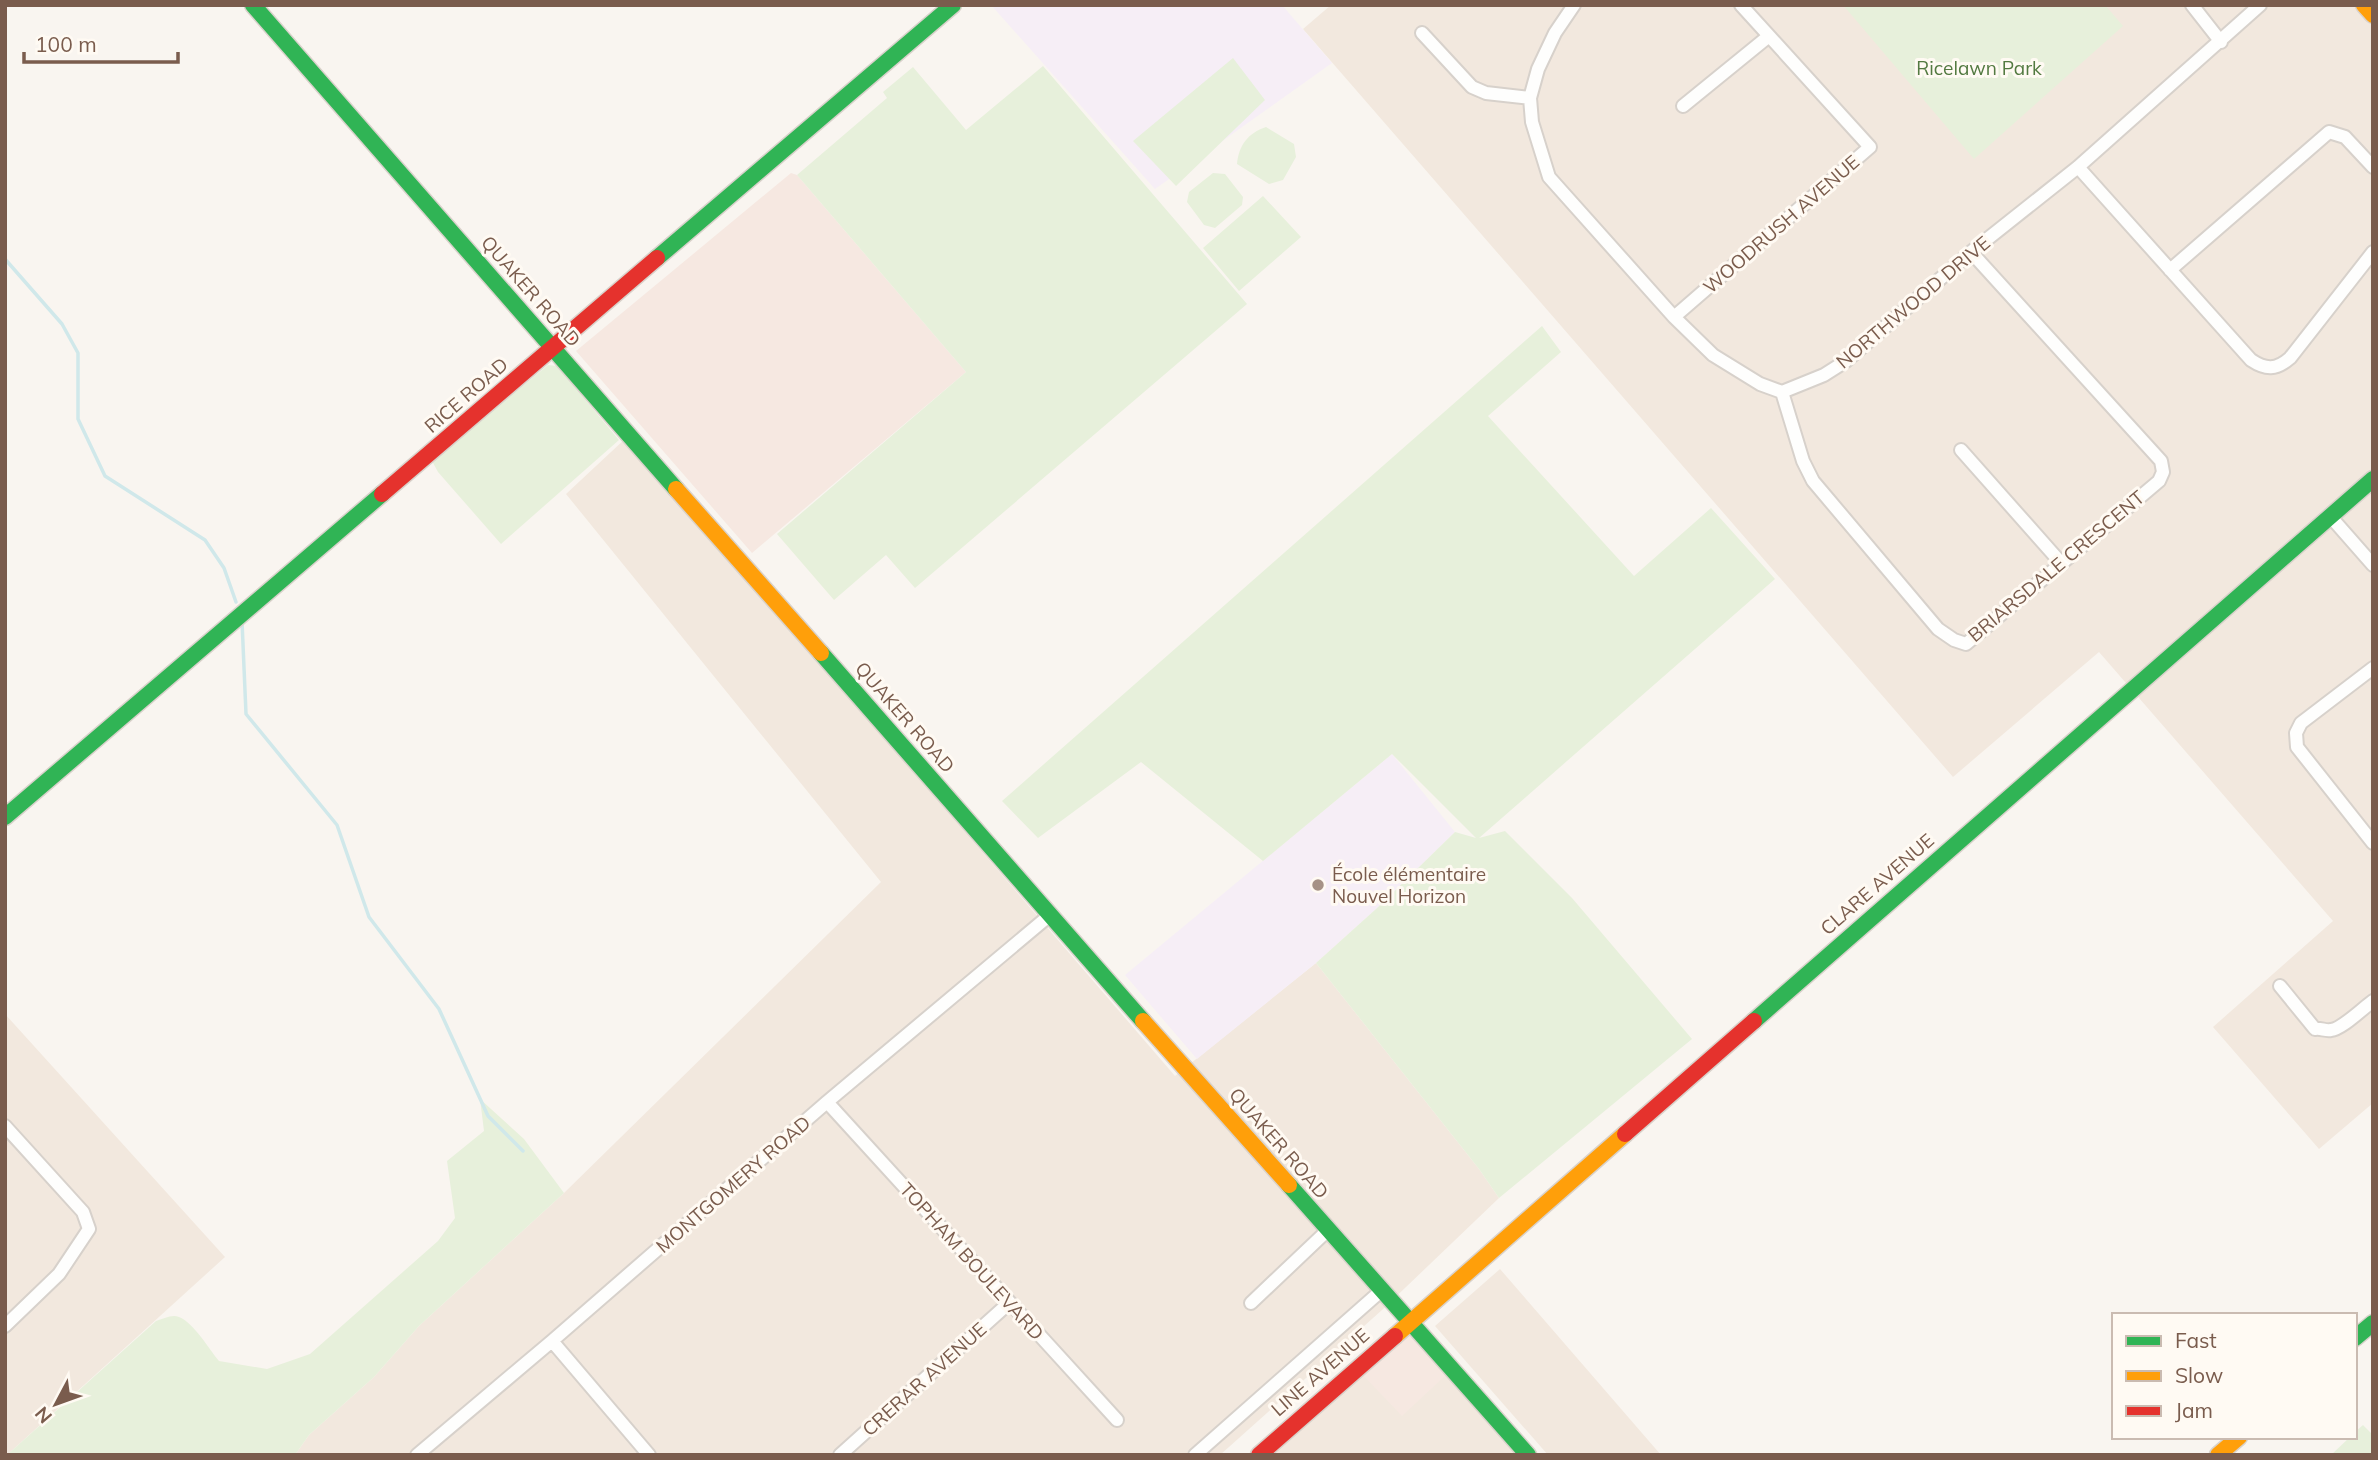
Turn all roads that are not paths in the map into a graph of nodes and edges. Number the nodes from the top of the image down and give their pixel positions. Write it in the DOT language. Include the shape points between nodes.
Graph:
graph roads {
  1 [pos="253,5"];
  2 [pos="953,5"];
  3 [pos="1741,5"];
  4 [pos="2192,5"];
  5 [pos="2260,5"];
  6 [pos="2364,5"];
  7 [pos="1572,6"];
  8 [pos="2373,15"];
  9 [pos="1422,33"];
  10 [pos="1769,36"];
  11 [pos="2221,42"];
  12 [pos="1530,98"];
  13 [pos="1683,106"];
  14 [pos="2078,167"];
  15 [pos="2373,167"];
  16 [pos="1971,252"];
  17 [pos="2373,252"];
  18 [pos="2170,270"];
  19 [pos="1674,317"];
  20 [pos="553,348"];
  21 [pos="1782,392"];
  22 [pos="1961,450"];
  23 [pos="2373,479"];
  24 [pos="2330,516"];
  25 [pos="2062,564"];
  26 [pos="2373,565"];
  27 [pos="2373,668"];
  28 [pos="5,817"];
  29 [pos="2373,843"];
  30 [pos="1050,915"];
  31 [pos="2280,986"];
  32 [pos="2373,1001"];
  33 [pos="827,1102"];
  34 [pos="5,1126"];
  35 [pos="1328,1230"];
  36 [pos="1382,1290"];
  37 [pos="1009,1303"];
  38 [pos="1251,1303"];
  39 [pos="1410,1322"];
  40 [pos="2372,1323"];
  41 [pos="5,1326"];
  42 [pos="2357,1336"];
  43 [pos="552,1341"];
  44 [pos="1117,1420"];
  45 [pos="2237,1439"];
  46 [pos="417,1455"];
  47 [pos="649,1455"];
  48 [pos="840,1455"];
  49 [pos="1195,1455"];
  50 [pos="1259,1455"];
  51 [pos="1528,1455"];
  52 [pos="2218,1455"];
  1 -- 20 [label="street, QUAKER ROAD"];
  2 -- 20 [label="street, RICE ROAD"];
  3 -- 10 [label="street, WOODRUSH AVENUE"];
  4 -- 11 [label="street"];
  5 -- 11 [label="street, NORTHWOOD DRIVE"];
  6 -- 8 [label="street"];
  7 -- 12 [label="street" via="1538,69"];
  9 -- 12 [label="street" via="1472,87"];
  10 -- 13 [label="street"];
  10 -- 19 [label="street, WOODRUSH AVENUE" via="1870,147"];
  11 -- 14 [label="street, NORTHWOOD DRIVE"];
  12 -- 19 [label="street" via="1532,122 1549,177"];
  14 -- 16 [label="street, NORTHWOOD DRIVE"];
  14 -- 18 [label="street"];
  15 -- 18 [label="street" via="2345,137 2329,132"];
  16 -- 21 [label="street, NORTHWOOD DRIVE" via="1846,361"];
  16 -- 25 [label="street, BRIARSDALE CRESCENT" via="2161,461 2159,481"];
  17 -- 18 [label="street" via="2290,358 2270,369 2251,360"];
  19 -- 21 [label="street" via="1713,355"];
  20 -- 28 [label="street, RICE ROAD"];
  20 -- 30 [label="street, QUAKER ROAD"];
  21 -- 25 [label="street, BRIARSDALE CRESCENT" via="1813,481 1938,629 1954,640 1966,644"];
  22 -- 25 [label="street"];
  23 -- 24 [label="street, CLARE AVENUE"];
  24 -- 26 [label="street"];
  24 -- 39 [label="street, CLARE AVENUE"];
  27 -- 29 [label="street" via="2301,723 2296,733 2297,747"];
  30 -- 33 [label="street, MONTGOMERY ROAD"];
  30 -- 35 [label="street, QUAKER ROAD"];
  31 -- 32 [label="street" via="2315,1030 2336,1028"];
  33 -- 37 [label="street, TOPHAM BOULEVARD"];
  33 -- 43 [label="street, MONTGOMERY ROAD"];
  34 -- 41 [label="street" via="83,1212 89,1229 59,1274"];
  35 -- 36 [label="street, QUAKER ROAD"];
  35 -- 38 [label="street"];
  36 -- 39 [label="street, QUAKER ROAD"];
  36 -- 49 [label="street"];
  37 -- 44 [label="street, TOPHAM BOULEVARD"];
  37 -- 48 [label="street, CRERAR AVENUE"];
  39 -- 50 [label="street, LINE AVENUE"];
  39 -- 51 [label="street, QUAKER ROAD"];
  40 -- 42 [label="street"];
  43 -- 46 [label="street, MONTGOMERY ROAD"];
  43 -- 47 [label="street"];
  45 -- 52 [label="street"];
}
